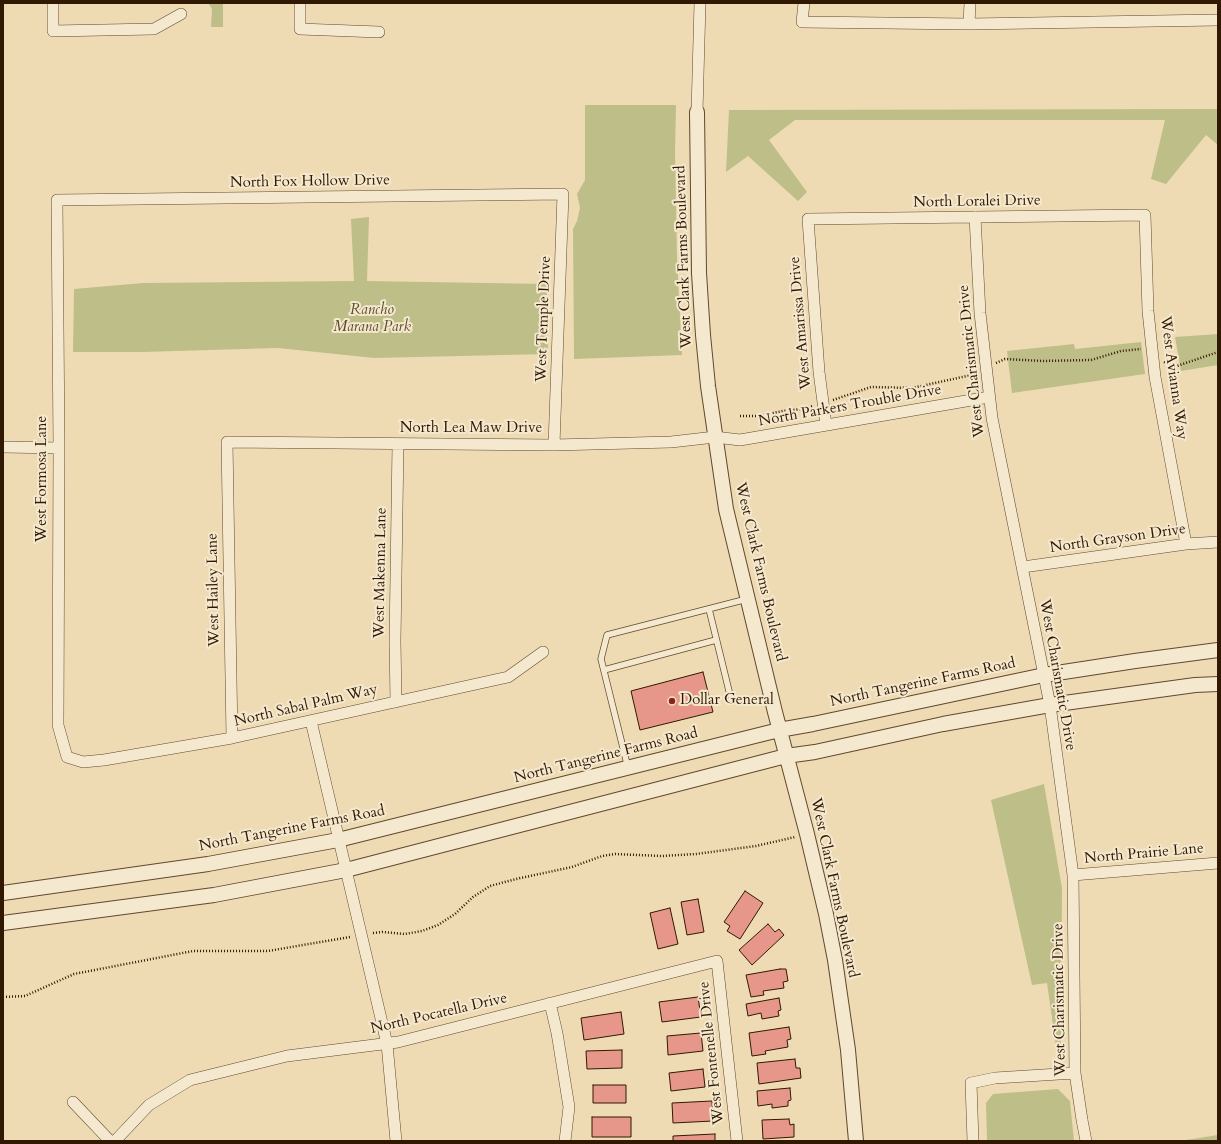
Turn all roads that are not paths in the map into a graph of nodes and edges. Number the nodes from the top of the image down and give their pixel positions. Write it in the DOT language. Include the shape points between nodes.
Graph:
graph roads {
  1 [pos="53,3"];
  2 [pos="300,3"];
  3 [pos="700,3"];
  4 [pos="804,3"];
  5 [pos="970,3"];
  6 [pos="181,14"];
  7 [pos="1218,20"];
  8 [pos="969,24"];
  9 [pos="379,32"];
  10 [pos="697,112"];
  11 [pos="563,194"];
  12 [pos="56,200"];
  13 [pos="1145,215"];
  14 [pos="975,217"];
  15 [pos="808,219"];
  16 [pos="990,397"];
  17 [pos="826,425"];
  18 [pos="715,437"];
  19 [pos="227,442"];
  20 [pos="398,444"];
  21 [pos="554,445"];
  22 [pos="3,447"];
  23 [pos="59,448"];
  24 [pos="1218,542"];
  25 [pos="1186,544"];
  26 [pos="1023,567"];
  27 [pos="747,599"];
  28 [pos="709,609"];
  29 [pos="716,640"];
  30 [pos="1218,650"];
  31 [pos="543,652"];
  32 [pos="604,670"];
  33 [pos="1044,675"];
  34 [pos="1218,684"];
  35 [pos="730,695"];
  36 [pos="396,702"];
  37 [pos="1050,705"];
  38 [pos="311,721"];
  39 [pos="779,730"];
  40 [pos="232,738"];
  41 [pos="786,756"];
  42 [pos="67,757"];
  43 [pos="628,768"];
  44 [pos="338,840"];
  45 [pos="1218,863"];
  46 [pos="346,870"];
  47 [pos="1073,875"];
  48 [pos="3,894"];
  49 [pos="3,923"];
  50 [pos="717,961"];
  51 [pos="550,1003"];
  52 [pos="387,1044"];
  53 [pos="1075,1072"];
  54 [pos="73,1102"];
  55 [pos="110,1141"];
  56 [pos="115,1141"];
  57 [pos="396,1141"];
  58 [pos="566,1141"];
  59 [pos="737,1141"];
  60 [pos="856,1141"];
  61 [pos="973,1141"];
  62 [pos="1086,1141"];
  1 -- 6 [label="street" via="53,31 154,29"];
  2 -- 9 [label="street" via="300,29"];
  3 -- 10 [label="street, West Clark Farms Boulevard"];
  4 -- 8 [label="street" via="802,22"];
  5 -- 8 [label="street"];
  7 -- 8 [label="street"];
  10 -- 18 [label="street, West Clark Farms Boulevard" via="701,306"];
  11 -- 12 [label="street, North Fox Hollow Drive"];
  11 -- 21 [label="street, West Temple Drive"];
  12 -- 23 [label="street, West Formosa Lane"];
  13 -- 14 [label="street, North Loralei Drive"];
  13 -- 25 [label="street, West Avianna Way" via="1148,311 1155,377"];
  14 -- 15 [label="street, North Loralei Drive"];
  14 -- 16 [label="street, West Charismatic Drive" via="980,313"];
  15 -- 17 [label="street, West Amarissa Drive" via="819,372"];
  16 -- 17 [label="street, North Parkers Trouble Drive"];
  16 -- 26 [label="street, West Charismatic Drive" via="992,418"];
  17 -- 18 [label="street, North Parkers Trouble Drive" via="740,440"];
  18 -- 21 [label="street, North Lea Maw Drive" via="671,442"];
  18 -- 27 [label="street, West Clark Farms Boulevard" via="726,509"];
  19 -- 20 [label="street, North Lea Maw Drive"];
  19 -- 40 [label="street, West Hailey Lane"];
  20 -- 21 [label="street, North Lea Maw Drive"];
  20 -- 36 [label="street, West Makenna Lane"];
  22 -- 23 [label="street"];
  23 -- 42 [label="street, West Formosa Lane" via="58,725"];
  24 -- 25 [label="street, North Grayson Drive"];
  25 -- 26 [label="street, North Grayson Drive"];
  26 -- 33 [label="street, West Charismatic Drive"];
  27 -- 28 [label="lane"];
  27 -- 39 [label="street, West Clark Farms Boulevard"];
  28 -- 29 [label="lane"];
  28 -- 32 [label="lane" via="607,635 601,659"];
  29 -- 32 [label="lane"];
  29 -- 35 [label="lane"];
  30 -- 33 [label="street, North Tangerine Farms Road"];
  31 -- 36 [label="street, North Sabal Palm Way" via="508,677"];
  32 -- 43 [label="lane"];
  33 -- 37 [label="street, West Charismatic Drive"];
  33 -- 39 [label="street, North Tangerine Farms Road"];
  34 -- 37 [label="street"];
  36 -- 38 [label="street, North Sabal Palm Way"];
  37 -- 41 [label="street"];
  37 -- 47 [label="street, West Charismatic Drive"];
  38 -- 40 [label="street, North Sabal Palm Way"];
  38 -- 44 [label="street"];
  39 -- 41 [label="street, West Clark Farms Boulevard"];
  39 -- 43 [label="street, North Tangerine Farms Road"];
  40 -- 42 [label="street, North Sabal Palm Way" via="104,760 83,762"];
  41 -- 46 [label="street"];
  41 -- 60 [label="street, West Clark Farms Boulevard" via="826,914 848,1050"];
  43 -- 44 [label="street, North Tangerine Farms Road"];
  44 -- 46 [label="street"];
  44 -- 48 [label="street, North Tangerine Farms Road" via="208,864"];
  45 -- 47 [label="street, North Prairie Lane"];
  46 -- 49 [label="street" via="214,895"];
  46 -- 52 [label="street"];
  47 -- 53 [label="street, West Charismatic Drive"];
  50 -- 51 [label="street, North Pocatella Drive"];
  50 -- 59 [label="street, West Fontenelle Drive"];
  51 -- 52 [label="street, North Pocatella Drive"];
  51 -- 58 [label="street" via="558,1033 569,1106"];
  52 -- 56 [label="street, North Pocatella Drive" via="287,1056 190,1080 149,1105"];
  52 -- 57 [label="street"];
  53 -- 61 [label="street" via="995,1078 971,1084"];
  53 -- 62 [label="street, West Charismatic Drive"];
  54 -- 55 [label="street"];
}
